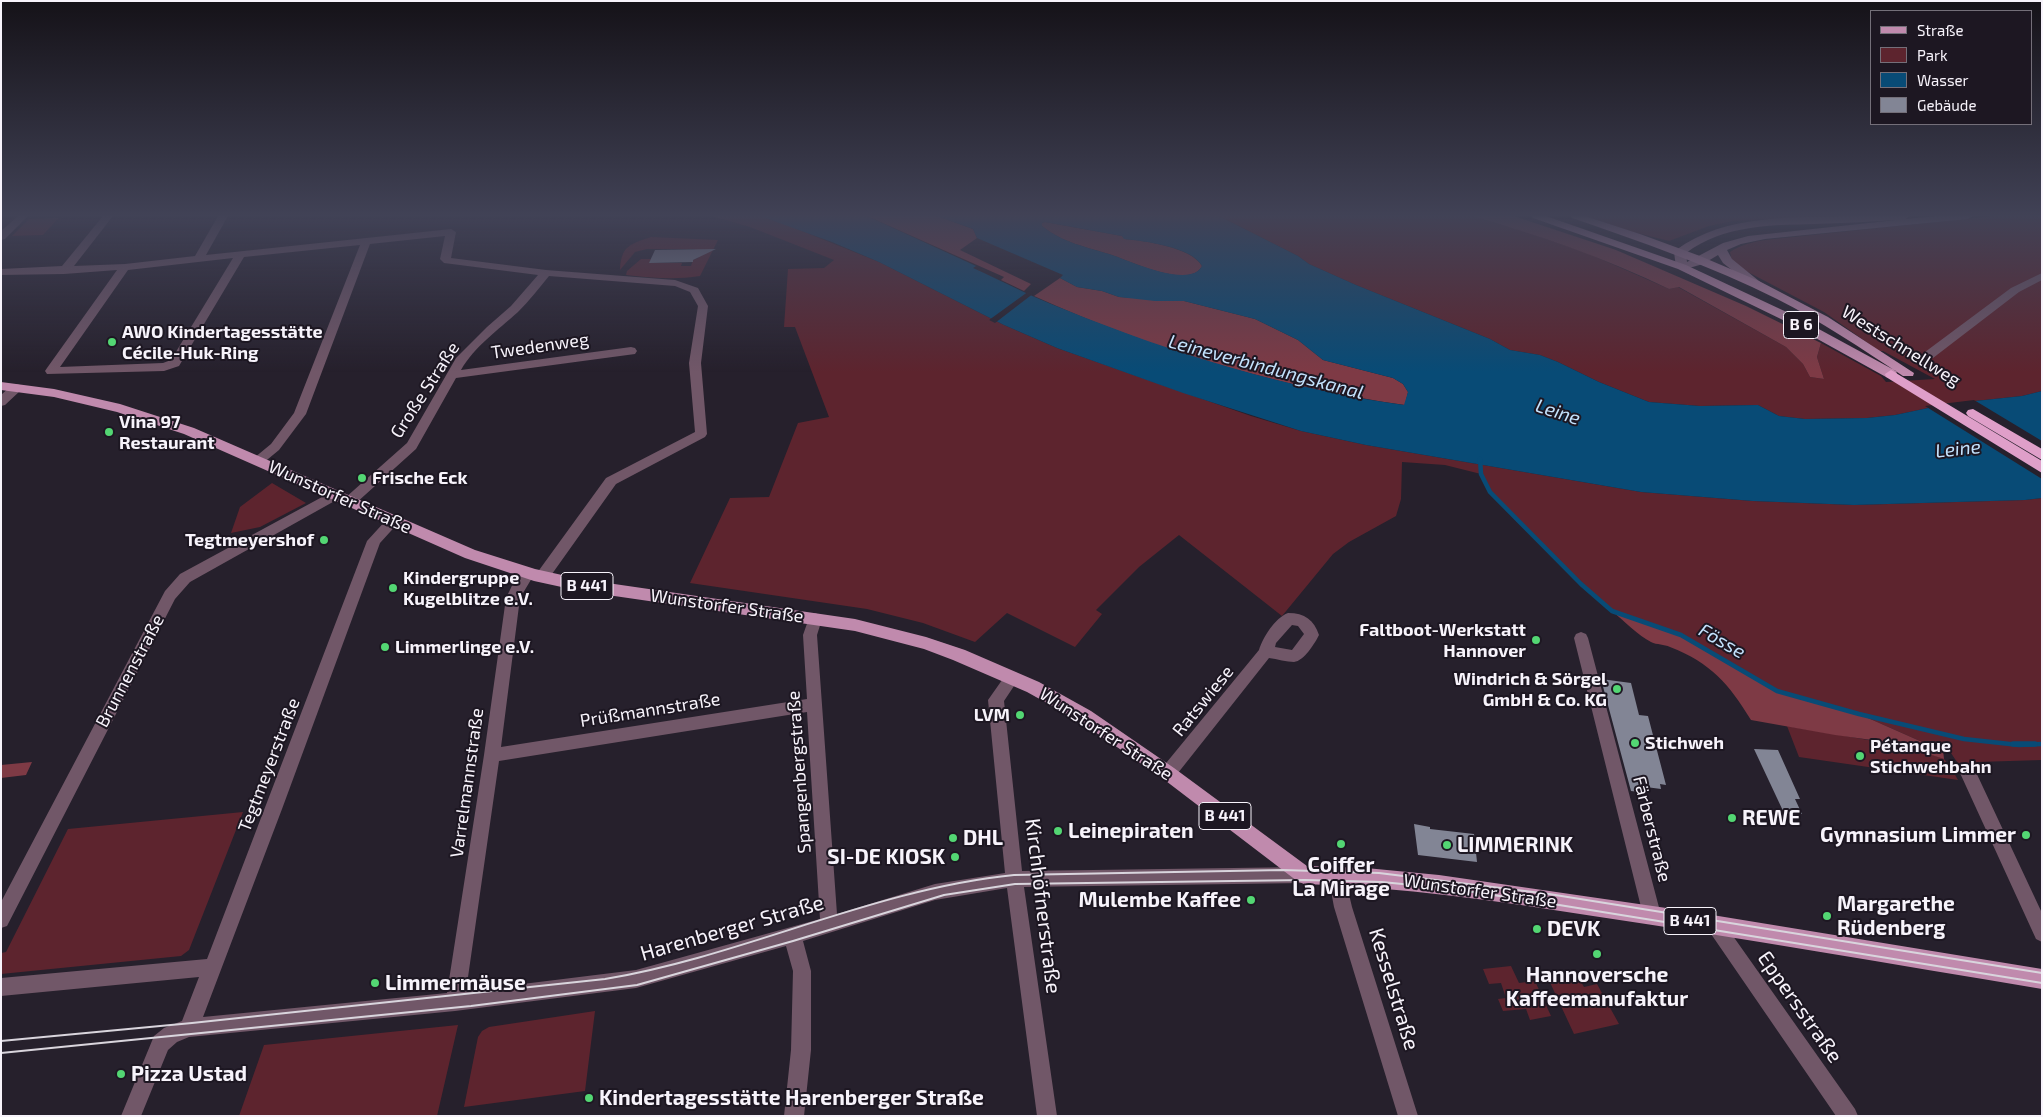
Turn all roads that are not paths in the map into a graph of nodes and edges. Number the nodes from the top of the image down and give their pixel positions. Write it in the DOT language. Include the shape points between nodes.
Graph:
graph roads {
  1 [pos="66,268"];
  2 [pos="108,268"];
  3 [pos="124,268"];
  4 [pos="233,268"];
  5 [pos="356,268"];
  6 [pos="506,268"];
  7 [pos="1684,268"];
  8 [pos="1720,268"];
  9 [pos="1735,268"];
  10 [pos="64,271"];
  11 [pos="1,272"];
  12 [pos="546,273"];
  13 [pos="2042,276"];
  14 [pos="1755,283"];
  15 [pos="631,351"];
  16 [pos="1929,355"];
  17 [pos="1908,373"];
  18 [pos="1891,374"];
  19 [pos="453,375"];
  20 [pos="9,387"];
  21 [pos="1,402"];
  22 [pos="2042,455"];
  23 [pos="258,460"];
  24 [pos="2042,468"];
  25 [pos="335,494"];
  26 [pos="350,501"];
  27 [pos="393,521"];
  28 [pos="535,575"];
  29 [pos="815,618"];
  30 [pos="1581,638"];
  31 [pos="1266,652"];
  32 [pos="1012,677"];
  33 [pos="814,704"];
  34 [pos="492,754"];
  35 [pos="1168,773"];
  36 [pos="1968,773"];
  37 [pos="1304,875"];
  38 [pos="1337,876"];
  39 [pos="1014,879"];
  40 [pos="1652,915"];
  41 [pos="1,920"];
  42 [pos="829,924"];
  43 [pos="1715,925"];
  44 [pos="2042,933"];
  45 [pos="792,936"];
  46 [pos="213,967"];
  47 [pos="2042,979"];
  48 [pos="1,987"];
  49 [pos="455,1002"];
  50 [pos="180,1032"];
  51 [pos="131,1116"];
  52 [pos="794,1116"];
  53 [pos="1047,1116"];
  54 [pos="1408,1116"];
  55 [pos="1848,1116"];
  1 -- 10 [label="street"];
  2 -- 10 [label="street"];
  3 -- 4 [label="street" via="51,371 164,368 175,363"];
  5 -- 23 [label="street" via="300,414 275,447"];
  6 -- 12 [label="street"];
  7 -- 18 [label="main road, Westschnellweg / B 6" via="1789,318"];
  8 -- 14 [label="main road, Westschnellweg / B 6"];
  9 -- 14 [label="main road"];
  10 -- 11 [label="street"];
  12 -- 19 [label="street, Große Straße" via="460,361"];
  12 -- 28 [label="street, Varrelmannstraße" via="675,283 694,290 704,309 695,363 701,434 611,481"];
  13 -- 16 [label="street" via="2015,290"];
  14 -- 17 [label="main road, Westschnellweg / B 6" via="1811,312"];
  15 -- 19 [label="street, Twedenweg"];
  17 -- 22 [label="highway, Westschnellweg / B 6"];
  18 -- 24 [label="highway, Westschnellweg / B 6"];
  19 -- 26 [label="street, Große Straße" via="417,440"];
  20 -- 21 [label="street"];
  20 -- 23 [label="main road, Wunstorfer Straße / B 441" via="120,408 189,431"];
  23 -- 25 [label="main road, Wunstorfer Straße / B 441"];
  25 -- 26 [label="main road, Wunstorfer Straße / B 441"];
  25 -- 41 [label="street, Brunnenstraße" via="185,578 170,595"];
  26 -- 27 [label="main road, Wunstorfer Straße / B 441"];
  27 -- 28 [label="main road, Wunstorfer Straße / B 441" via="470,554"];
  27 -- 46 [label="street, Tegtmeyerstraße" via="374,541"];
  28 -- 29 [label="main road, Wunstorfer Straße / B 441" via="580,585"];
  28 -- 34 [label="street, Varrelmannstraße" via="522,581 513,598"];
  29 -- 32 [label="main road, Wunstorfer Straße / B 441" via="870,628 926,644"];
  29 -- 33 [label="street, Spangenbergstraße" via="810,631"];
  30 -- 40 [label="street, Färberstraße"];
  31 -- 35 [label="street, Ratswiese"];
  32 -- 35 [label="main road, Wunstorfer Straße / B 441" via="1085,716"];
  32 -- 39 [label="street, Kirchhöfnerstraße" via="996,700"];
  33 -- 34 [label="street, Prüßmannstraße"];
  33 -- 42 [label="street, Spangenbergstraße"];
  34 -- 49 [label="street, Varrelmannstraße"];
  35 -- 37 [label="main road, Wunstorfer Straße / B 441"];
  36 -- 44 [label="street"];
  37 -- 38 [label="main road, Wunstorfer Straße / B 441"];
  37 -- 39 [label="street, Harenberger Straße"];
  38 -- 40 [label="main road, Wunstorfer Straße / B 441" via="1439,884"];
  38 -- 54 [label="street, Kesselstraße" via="1343,906"];
  39 -- 42 [label="street, Harenberger Straße" via="935,892"];
  39 -- 53 [label="street, Kirchhöfnerstraße"];
  40 -- 43 [label="main road, Wunstorfer Straße / B 441"];
  42 -- 45 [label="street, Harenberger Straße"];
  43 -- 47 [label="main road, Wunstorfer Straße / B 441"];
  43 -- 55 [label="street, Eppersstraße"];
  45 -- 49 [label="street, Harenberger Straße" via="636,979"];
  45 -- 52 [label="street" via="802,971 801,1050"];
  46 -- 48 [label="street"];
  46 -- 50 [label="street, Tegtmeyerstraße"];
  49 -- 50 [label="street, Harenberger Straße"];
  50 -- 51 [label="street, Tegtmeyerstraße" via="161,1043"];
}
